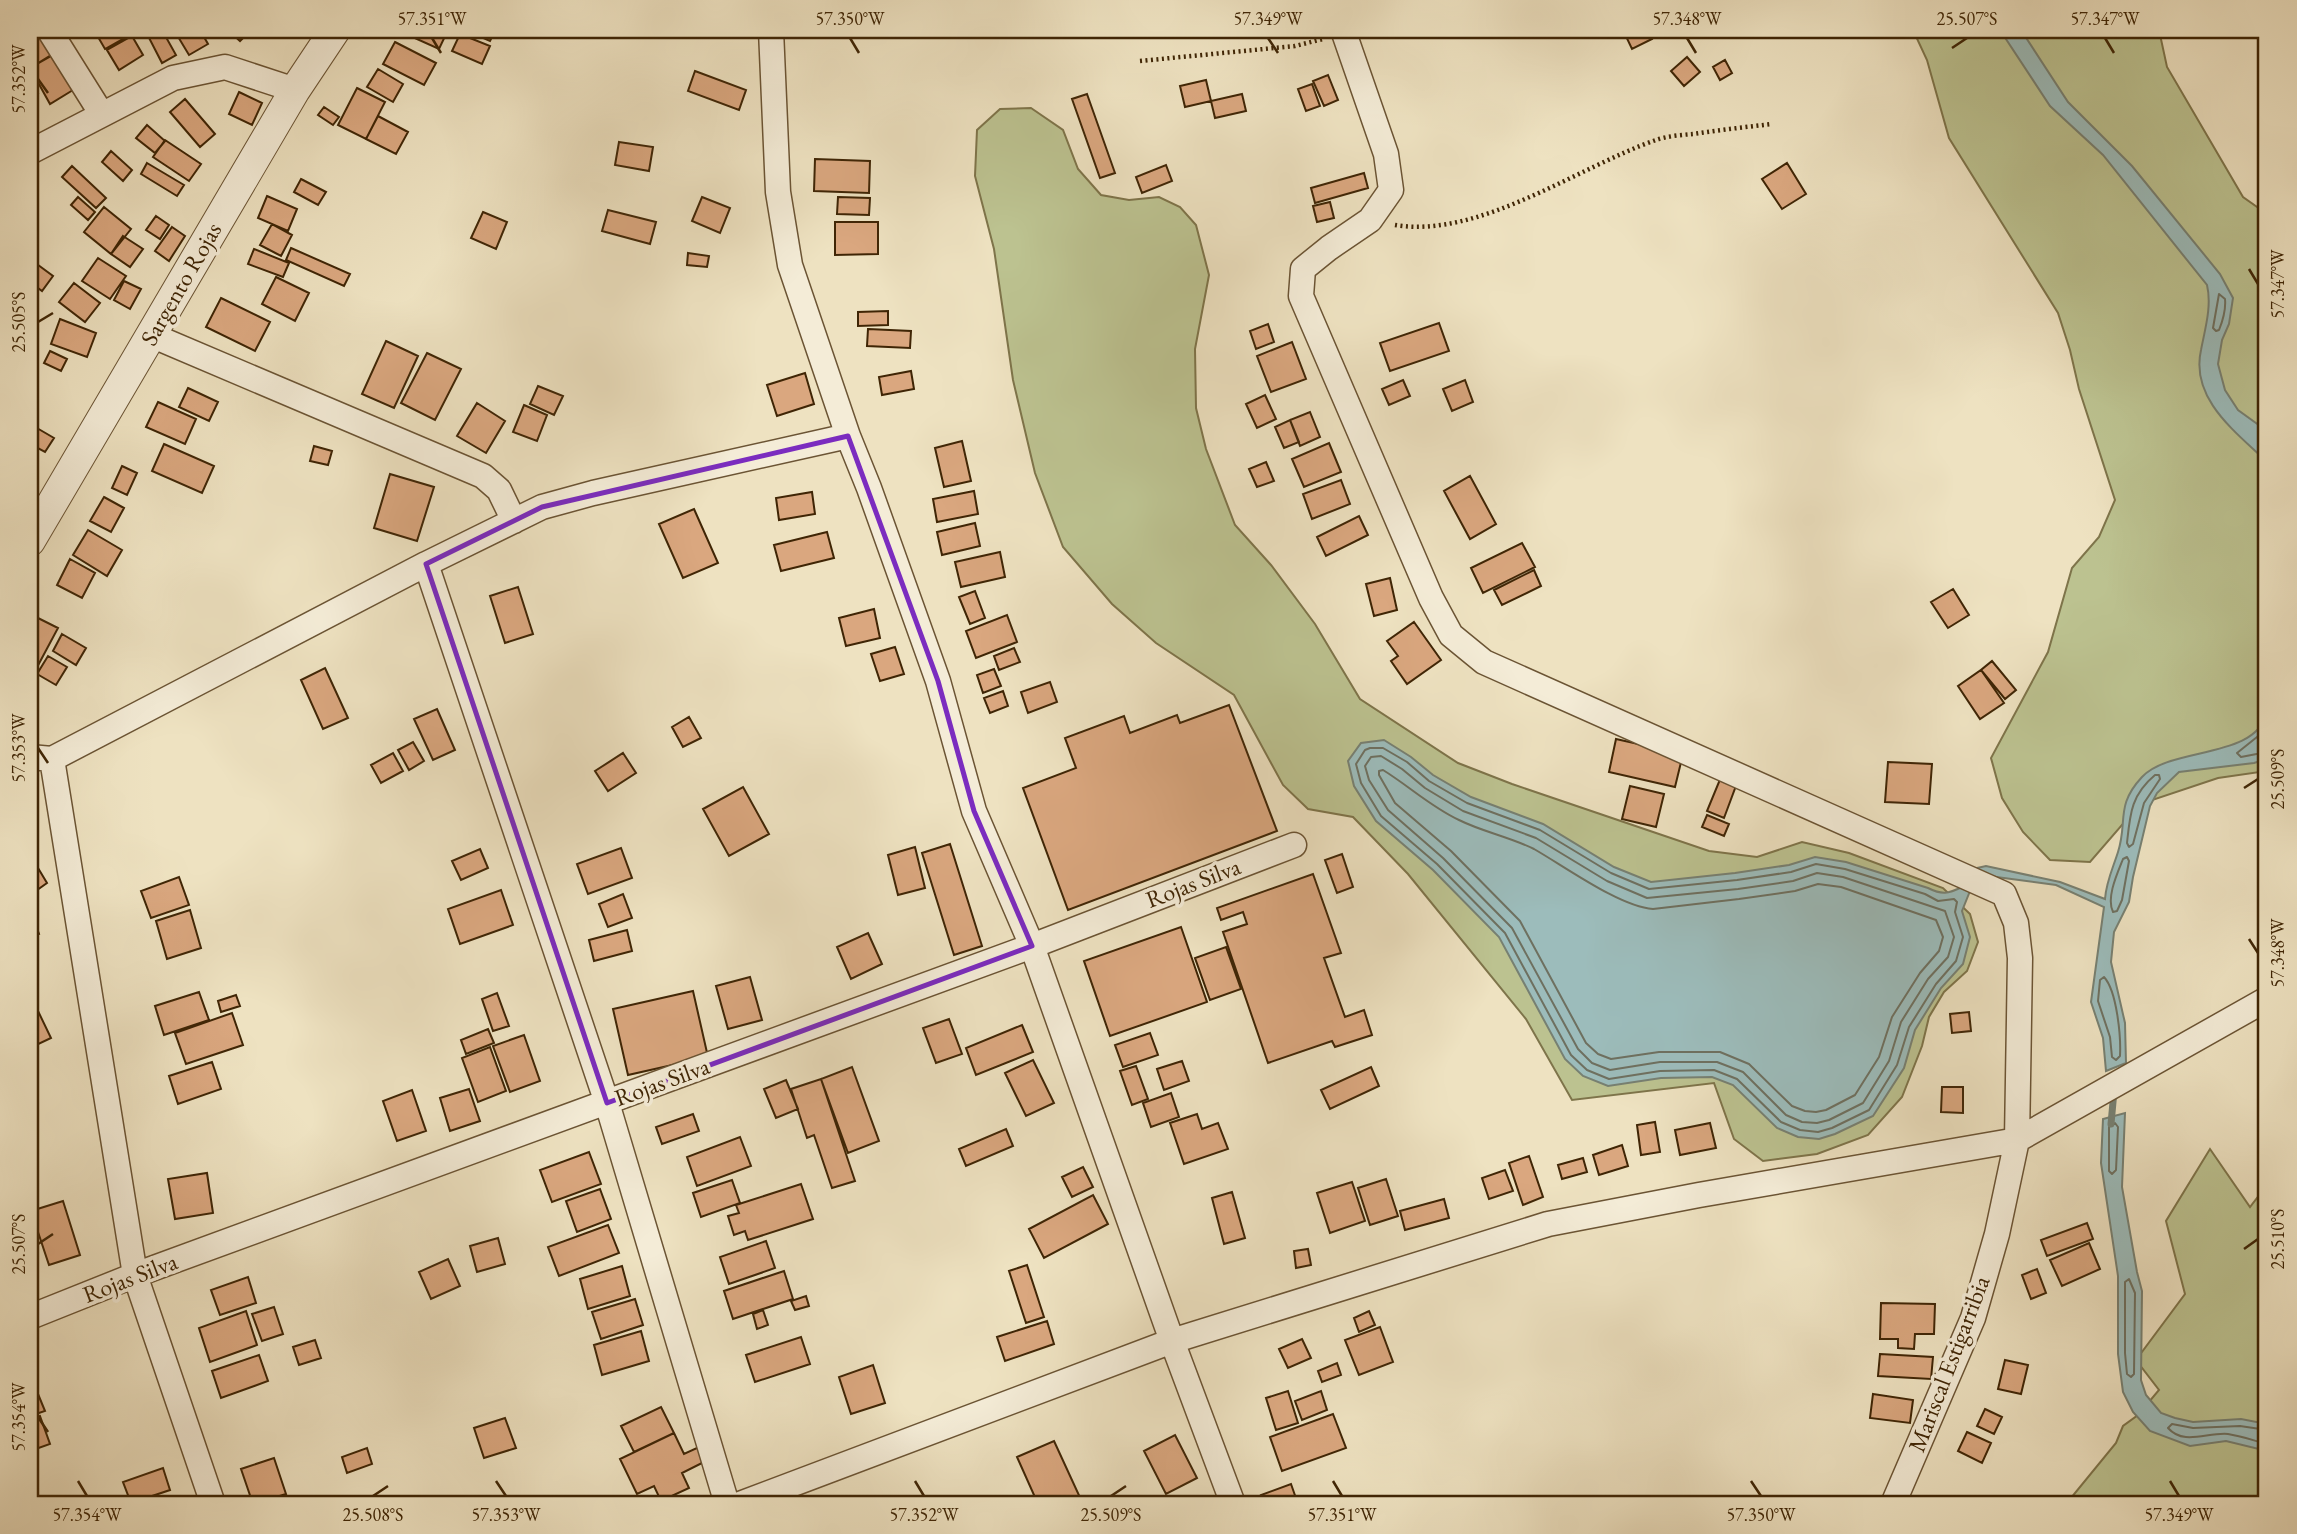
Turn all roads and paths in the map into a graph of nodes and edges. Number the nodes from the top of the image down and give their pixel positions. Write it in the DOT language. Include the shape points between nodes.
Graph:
graph roads {
  1 [pos="49,30"];
  2 [pos="335,30"];
  3 [pos="771,30"];
  4 [pos="1344,32"];
  5 [pos="1140,61"];
  6 [pos="295,90"];
  7 [pos="101,113"];
  8 [pos="1772,124"];
  9 [pos="30,152"];
  10 [pos="1370,220"];
  11 [pos="151,335"];
  12 [pos="848,436"];
  13 [pos="514,521"];
  14 [pos="30,541"];
  15 [pos="426,564"];
  16 [pos="41,758"];
  17 [pos="1294,845"];
  18 [pos="1032,946"];
  19 [pos="2267,999"];
  20 [pos="607,1103"];
  21 [pos="2017,1140"];
  22 [pos="135,1275"];
  23 [pos="30,1317"];
  24 [pos="1172,1341"];
  25 [pos="214,1504"];
  26 [pos="727,1504"];
  27 [pos="740,1504"];
  28 [pos="1233,1504"];
  29 [pos="1893,1504"];
  1 -- 7 [label="street"];
  2 -- 6 [label="street, Sargento Rojas"];
  3 -- 12 [label="street" via="778,192 790,265"];
  4 -- 5 [label="path" via="1295,46"];
  4 -- 10 [label="street" via="1386,154 1391,190"];
  6 -- 7 [label="street" via="225,67 173,78"];
  6 -- 11 [label="street, Sargento Rojas"];
  7 -- 9 [label="street"];
  8 -- 10 [label="path" via="1660,138 1525,200 1451,225 1409,227"];
  10 -- 21 [label="street, Mariscal Estigarribia" via="1303,269 1301,296 1451,635 1484,662 2004,894 2016,923 2021,958"];
  11 -- 13 [label="street" via="483,476 499,490"];
  11 -- 14 [label="street, Sargento Rojas"];
  12 -- 13 [label="street" via="593,493 542,507"];
  12 -- 18 [label="street" via="938,681 975,811"];
  13 -- 15 [label="street"];
  15 -- 16 [label="street"];
  15 -- 20 [label="street"];
  16 -- 22 [label="street"];
  17 -- 18 [label="street, Rojas Silva"];
  18 -- 20 [label="street, Rojas Silva"];
  18 -- 24 [label="street"];
  19 -- 21 [label="street"];
  20 -- 22 [label="street, Rojas Silva"];
  20 -- 26 [label="street"];
  21 -- 24 [label="street" via="1548,1224"];
  21 -- 29 [label="street, Mariscal Estigarribia" via="1973,1318"];
  22 -- 23 [label="street, Rojas Silva"];
  22 -- 25 [label="street"];
  24 -- 27 [label="street"];
  24 -- 28 [label="street"];
}
